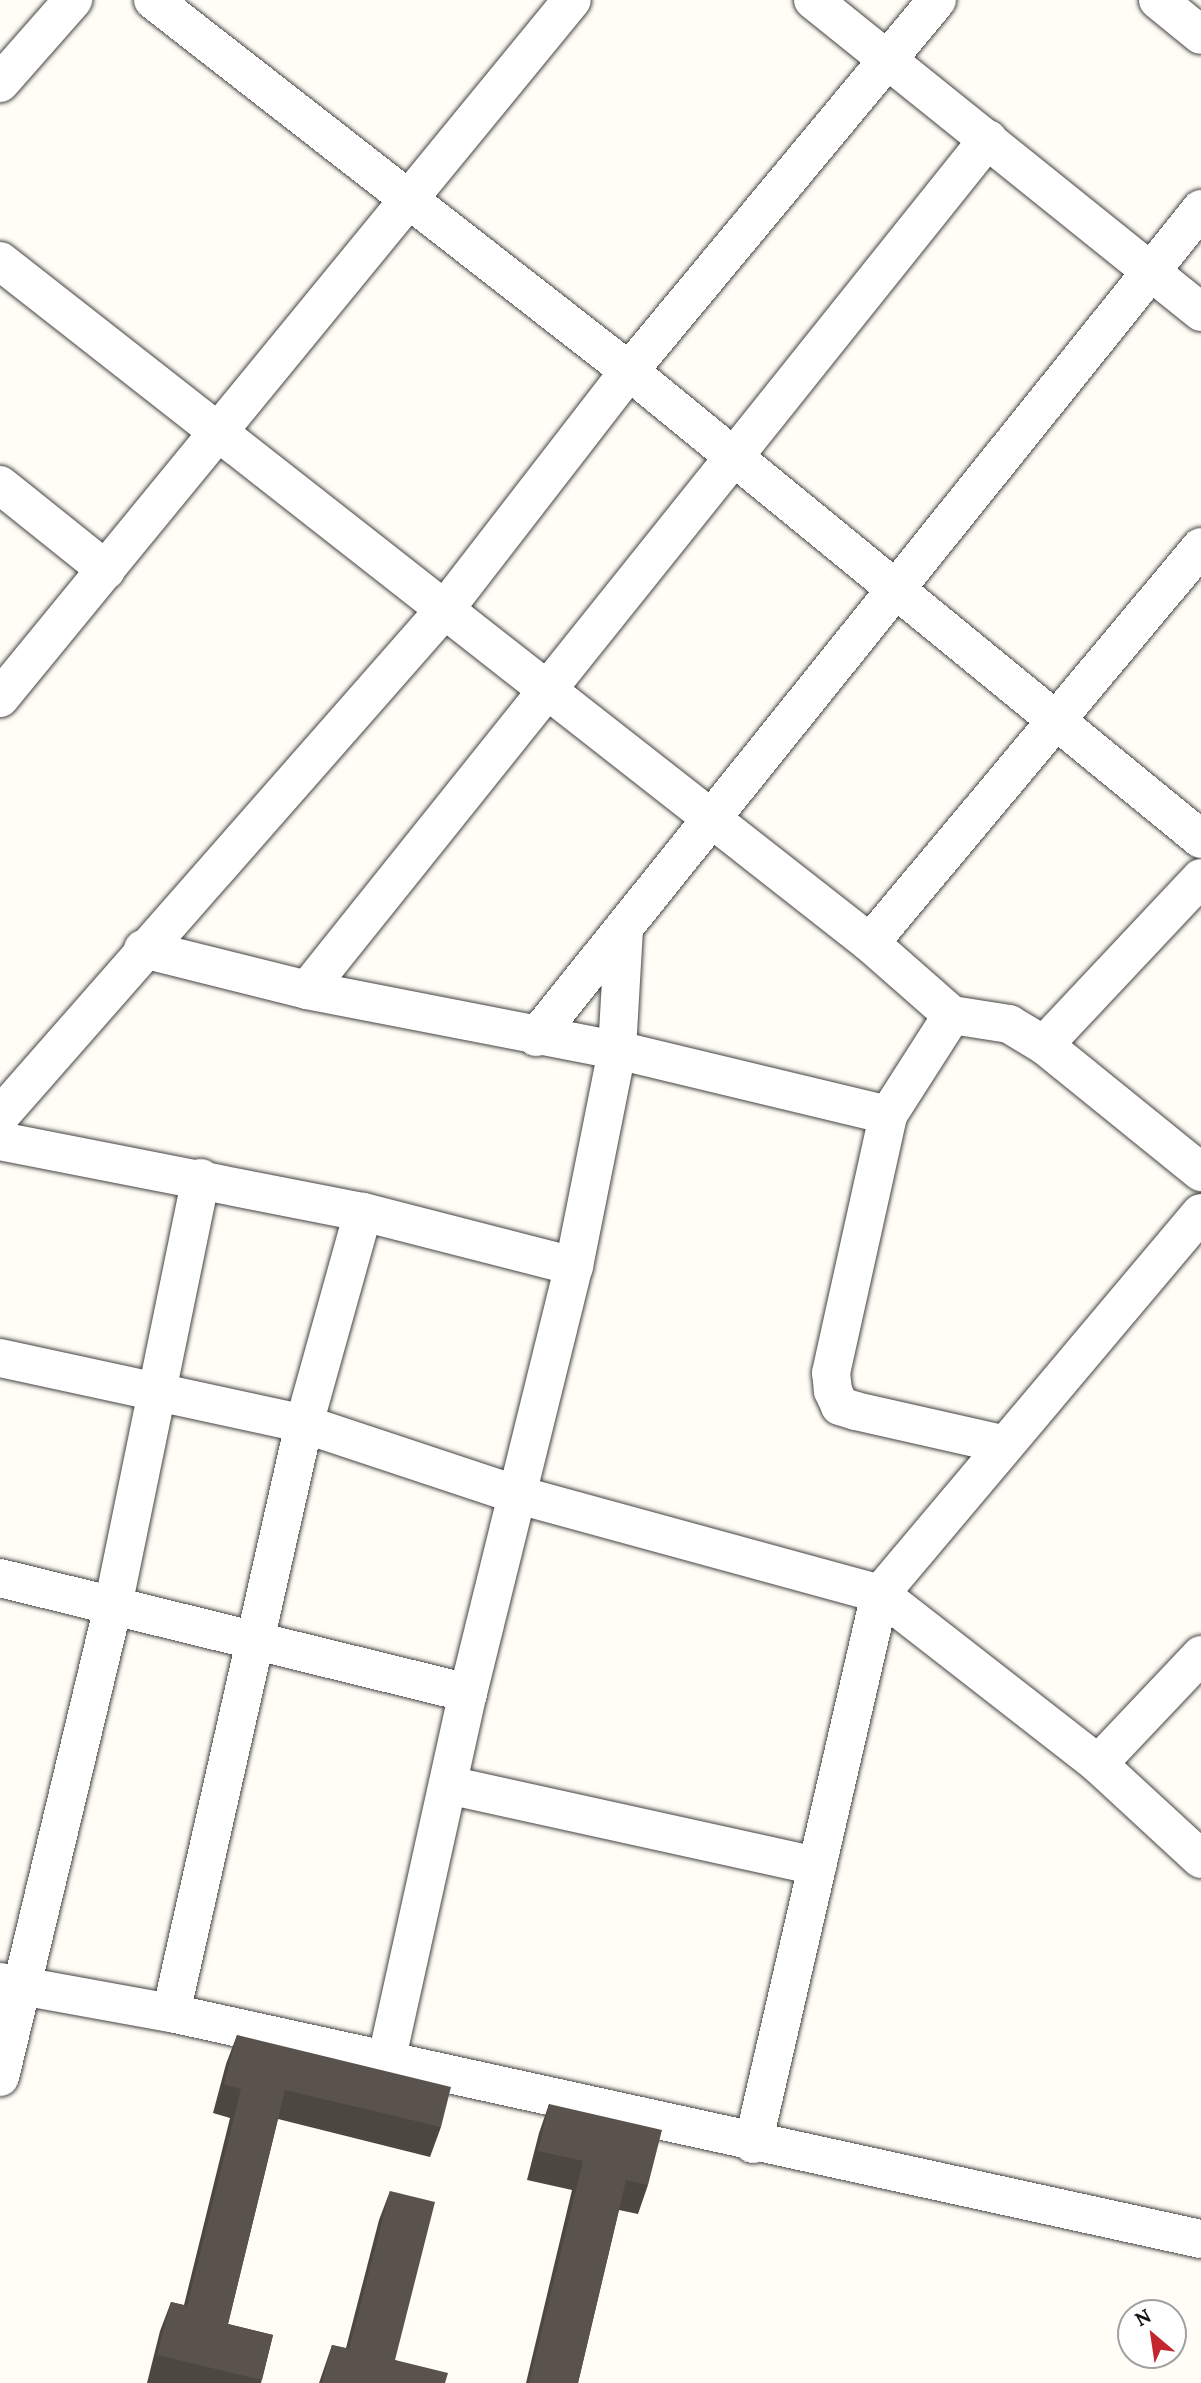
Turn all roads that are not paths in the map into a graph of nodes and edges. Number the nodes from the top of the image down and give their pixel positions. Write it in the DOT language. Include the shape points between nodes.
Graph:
graph roads {
  1 [pos="73,0"];
  2 [pos="153,0"];
  3 [pos="572,0"];
  4 [pos="813,0"];
  5 [pos="937,0"];
  6 [pos="1158,0"];
  7 [pos="1201,35"];
  8 [pos="888,63"];
  9 [pos="0,83"];
  10 [pos="988,139"];
  11 [pos="403,200"];
  12 [pos="1201,209"];
  13 [pos="0,261"];
  14 [pos="1150,273"];
  15 [pos="1201,312"];
  16 [pos="629,370"];
  17 [pos="220,436"];
  18 [pos="730,457"];
  19 [pos="0,485"];
  20 [pos="1201,547"];
  21 [pos="106,570"];
  22 [pos="891,590"];
  23 [pos="445,609"];
  24 [pos="545,693"];
  25 [pos="0,698"];
  26 [pos="1057,722"];
  27 [pos="712,820"];
  28 [pos="1201,839"];
  29 [pos="1201,878"];
  30 [pos="624,929"];
  31 [pos="870,943"];
  32 [pos="143,949"];
  33 [pos="307,990"];
  34 [pos="952,1015"];
  35 [pos="536,1037"];
  36 [pos="1044,1045"];
  37 [pos="617,1050"];
  38 [pos="7,1093"];
  39 [pos="888,1115"];
  40 [pos="0,1141"];
  41 [pos="1201,1172"];
  42 [pos="201,1178"];
  43 [pos="363,1212"];
  44 [pos="1201,1213"];
  45 [pos="574,1266"];
  46 [pos="0,1358"];
  47 [pos="161,1389"];
  48 [pos="304,1424"];
  49 [pos="1002,1444"];
  50 [pos="515,1494"];
  51 [pos="0,1578"];
  52 [pos="880,1594"];
  53 [pos="113,1606"];
  54 [pos="255,1646"];
  55 [pos="1201,1656"];
  56 [pos="468,1693"];
  57 [pos="1098,1765"];
  58 [pos="448,1785"];
  59 [pos="1201,1859"];
  60 [pos="817,1866"];
  61 [pos="13,1983"];
  62 [pos="171,2013"];
  63 [pos="386,2062"];
  64 [pos="0,2077"];
  65 [pos="753,2144"];
  66 [pos="1201,2239"];
  1 -- 9 [label="street"];
  2 -- 11 [label="street"];
  3 -- 11 [label="street"];
  4 -- 8 [label="street"];
  5 -- 8 [label="street"];
  6 -- 7 [label="street"];
  8 -- 10 [label="street"];
  8 -- 16 [label="street"];
  10 -- 14 [label="street"];
  10 -- 18 [label="street"];
  11 -- 16 [label="street"];
  11 -- 17 [label="street"];
  12 -- 14 [label="street"];
  13 -- 17 [label="street"];
  14 -- 15 [label="street"];
  14 -- 22 [label="street"];
  16 -- 18 [label="street"];
  16 -- 23 [label="street"];
  17 -- 21 [label="street"];
  17 -- 23 [label="street"];
  18 -- 22 [label="street"];
  18 -- 24 [label="street"];
  19 -- 21 [label="street"];
  20 -- 26 [label="street"];
  21 -- 25 [label="street"];
  22 -- 26 [label="street"];
  22 -- 27 [label="street"];
  23 -- 24 [label="street"];
  23 -- 32 [label="street"];
  24 -- 27 [label="street"];
  24 -- 33 [label="street"];
  26 -- 28 [label="street"];
  26 -- 31 [label="street"];
  27 -- 30 [label="street"];
  27 -- 31 [label="street"];
  29 -- 36 [label="street"];
  30 -- 35 [label="street"];
  30 -- 37 [label="street"];
  31 -- 34 [label="street"];
  32 -- 33 [label="street"];
  32 -- 38 [label="street"];
  33 -- 35 [label="street"];
  34 -- 36 [label="street" via="1009,1024"];
  34 -- 39 [label="street"];
  35 -- 37 [label="street"];
  36 -- 41 [label="street"];
  37 -- 39 [label="street"];
  37 -- 45 [label="street"];
  39 -- 49 [label="street" via="831,1373 833,1391 840,1406"];
  40 -- 42 [label="street"];
  42 -- 43 [label="street"];
  42 -- 47 [label="street"];
  43 -- 45 [label="street"];
  43 -- 48 [label="street"];
  44 -- 49 [label="street"];
  45 -- 50 [label="street"];
  46 -- 47 [label="street"];
  47 -- 48 [label="street"];
  47 -- 53 [label="street"];
  48 -- 50 [label="street"];
  48 -- 54 [label="street"];
  49 -- 52 [label="street"];
  50 -- 52 [label="street"];
  50 -- 56 [label="street"];
  51 -- 53 [label="street"];
  52 -- 57 [label="street"];
  52 -- 60 [label="street"];
  53 -- 54 [label="street"];
  53 -- 61 [label="street"];
  54 -- 56 [label="street"];
  54 -- 62 [label="street"];
  55 -- 57 [label="street"];
  56 -- 58 [label="street"];
  57 -- 59 [label="street"];
  58 -- 60 [label="street"];
  58 -- 63 [label="street"];
  60 -- 65 [label="street"];
  61 -- 62 [label="street"];
  61 -- 64 [label="street"];
  62 -- 63 [label="street"];
  63 -- 65 [label="street"];
  65 -- 66 [label="street"];
}
